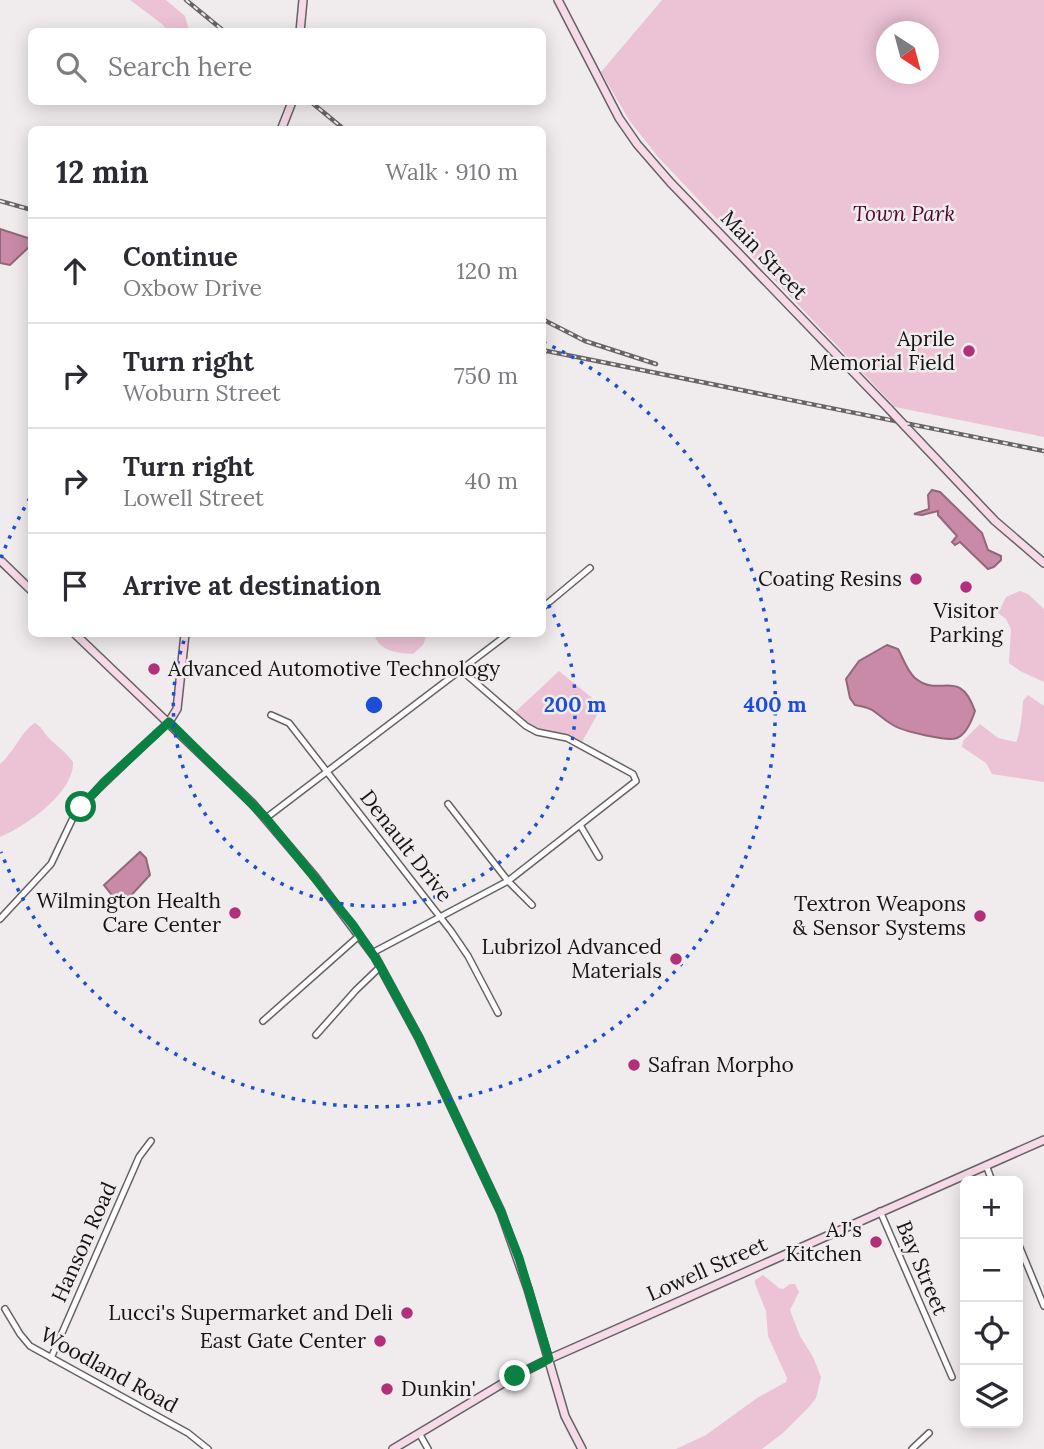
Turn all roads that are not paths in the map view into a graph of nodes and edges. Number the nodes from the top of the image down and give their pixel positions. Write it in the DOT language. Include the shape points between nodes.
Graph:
graph roads {
  1 [pos="303,0"];
  2 [pos="558,0"];
  3 [pos="300,28"];
  4 [pos="291,105"];
  5 [pos="283,126"];
  6 [pos="0,560"];
  7 [pos="1044,563"];
  8 [pos="590,568"];
  9 [pos="28,587"];
  10 [pos="546,605"];
  11 [pos="78,637"];
  12 [pos="185,637"];
  13 [pos="502,637"];
  14 [pos="461,670"];
  15 [pos="271,715"];
  16 [pos="169,722"];
  17 [pos="327,772"];
  18 [pos="448,804"];
  19 [pos="266,818"];
  20 [pos="580,825"];
  21 [pos="599,857"];
  22 [pos="508,881"];
  23 [pos="532,905"];
  24 [pos="440,917"];
  25 [pos="0,919"];
  26 [pos="360,935"];
  27 [pos="372,953"];
  28 [pos="380,967"];
  29 [pos="498,1013"];
  30 [pos="264,1021"];
  31 [pos="316,1035"];
  32 [pos="1044,1140"];
  33 [pos="151,1141"];
  34 [pos="986,1166"];
  35 [pos="990,1176"];
  36 [pos="880,1211"];
  37 [pos="1023,1255"];
  38 [pos="1044,1306"];
  39 [pos="5,1309"];
  40 [pos="51,1358"];
  41 [pos="549,1359"];
  42 [pos="952,1377"];
  43 [pos="419,1433"];
  44 [pos="929,1433"];
  45 [pos="208,1449"];
  46 [pos="393,1449"];
  47 [pos="428,1449"];
  48 [pos="582,1449"];
  49 [pos="912,1449"];
  1 -- 3 [label="main road"];
  2 -- 7 [label="main road, Main Street, bridge" via="614,109 648,157 995,521"];
  4 -- 5 [label="main road"];
  6 -- 9 [label="main road"];
  8 -- 10 [label="street"];
  11 -- 16 [label="main road"];
  12 -- 16 [label="main road" via="177,709"];
  13 -- 14 [label="street"];
  14 -- 17 [label="street"];
  14 -- 20 [label="street" via="526,726 567,738 633,774 636,782"];
  15 -- 17 [label="street, Denault Drive" via="288,722"];
  16 -- 19 [label="main road"];
  16 -- 25 [label="street" via="88,799 48,869"];
  17 -- 19 [label="street"];
  17 -- 24 [label="street, Denault Drive"];
  18 -- 22 [label="street"];
  19 -- 26 [label="main road"];
  20 -- 21 [label="street"];
  20 -- 22 [label="street"];
  22 -- 23 [label="street"];
  22 -- 24 [label="street"];
  24 -- 27 [label="street"];
  24 -- 29 [label="street, Denault Drive" via="463,948"];
  26 -- 27 [label="main road"];
  26 -- 30 [label="street"];
  27 -- 28 [label="main road"];
  28 -- 31 [label="street"];
  28 -- 41 [label="main road" via="419,1038 501,1212"];
  32 -- 34 [label="main road, Lowell Street"];
  33 -- 40 [label="street, Hanson Road" via="139,1157"];
  34 -- 35 [label="street"];
  34 -- 36 [label="main road, Lowell Street"];
  36 -- 41 [label="main road, Lowell Street"];
  36 -- 42 [label="street, Bay Street"];
  37 -- 38 [label="street"];
  39 -- 40 [label="street, Woodland Road" via="26,1343"];
  40 -- 45 [label="street, Woodland Road" via="188,1433"];
  41 -- 43 [label="main road, Lowell Street"];
  41 -- 48 [label="main road" via="565,1416"];
  43 -- 46 [label="main road, Lowell Street"];
  43 -- 47 [label="street"];
  44 -- 49 [label="street"];
}
